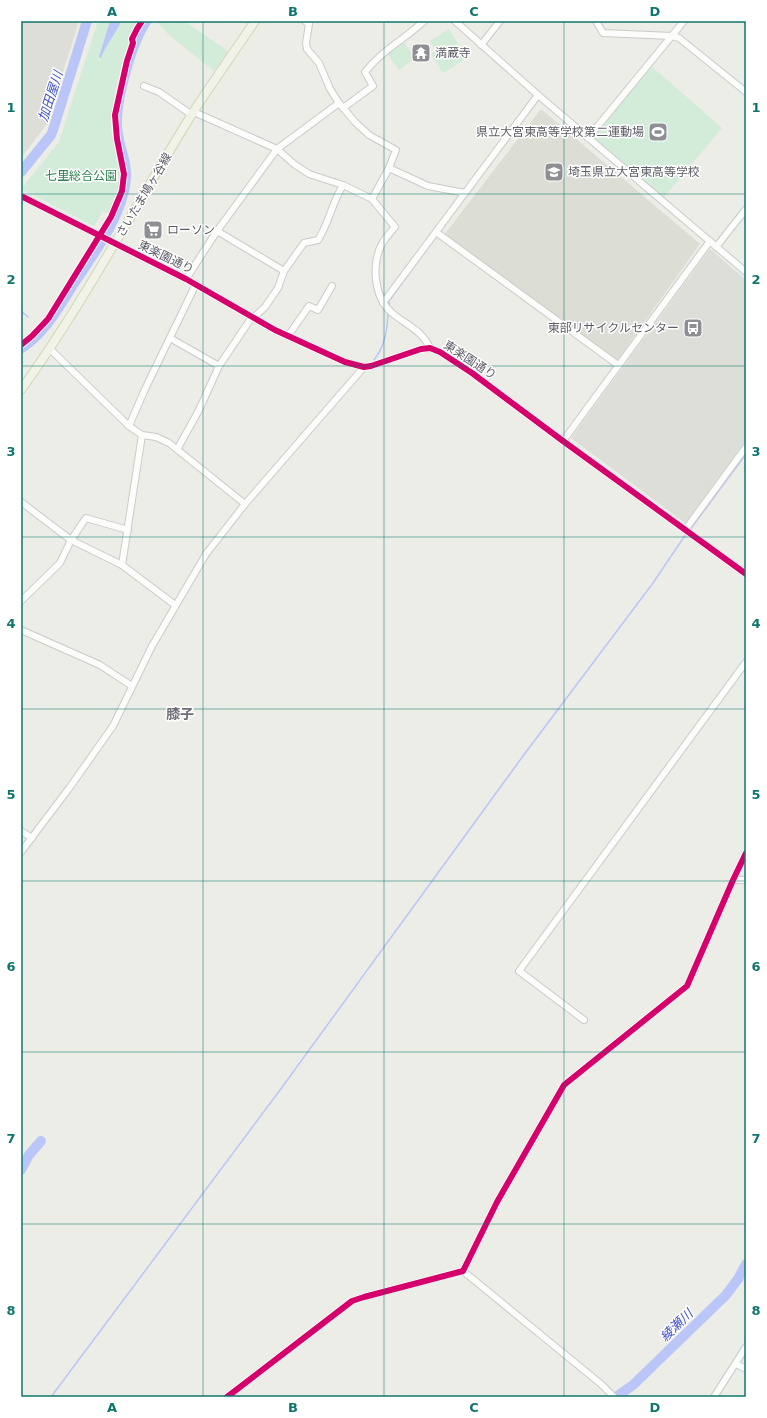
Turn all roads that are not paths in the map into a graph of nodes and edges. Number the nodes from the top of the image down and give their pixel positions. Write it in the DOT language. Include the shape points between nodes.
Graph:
graph roads {
  1 [pos="255,21"];
  2 [pos="305,21"];
  3 [pos="424,21"];
  4 [pos="455,21"];
  5 [pos="500,21"];
  6 [pos="596,21"];
  7 [pos="684,21"];
  8 [pos="672,36"];
  9 [pos="481,45"];
  10 [pos="144,86"];
  11 [pos="746,92"];
  12 [pos="538,95"];
  13 [pos="341,105"];
  14 [pos="193,114"];
  15 [pos="588,138"];
  16 [pos="277,149"];
  17 [pos="389,168"];
  18 [pos="343,185"];
  19 [pos="465,193"];
  20 [pos="21,196"];
  21 [pos="372,199"];
  22 [pos="746,209"];
  23 [pos="217,231"];
  24 [pos="436,232"];
  25 [pos="710,241"];
  26 [pos="113,243"];
  27 [pos="716,246"];
  28 [pos="284,272"];
  29 [pos="746,272"];
  30 [pos="186,279"];
  31 [pos="196,284"];
  32 [pos="332,286"];
  33 [pos="383,303"];
  34 [pos="253,318"];
  35 [pos="288,336"];
  36 [pos="170,338"];
  37 [pos="430,348"];
  38 [pos="50,349"];
  39 [pos="618,365"];
  40 [pos="219,366"];
  41 [pos="364,366"];
  42 [pos="21,390"];
  43 [pos="129,426"];
  44 [pos="142,435"];
  45 [pos="563,441"];
  46 [pos="746,447"];
  47 [pos="178,448"];
  48 [pos="21,502"];
  49 [pos="245,504"];
  50 [pos="128,530"];
  51 [pos="685,530"];
  52 [pos="71,540"];
  53 [pos="122,566"];
  54 [pos="746,574"];
  55 [pos="21,601"];
  56 [pos="175,605"];
  57 [pos="21,630"];
  58 [pos="746,662"];
  59 [pos="132,686"];
  60 [pos="21,831"];
  61 [pos="32,838"];
  62 [pos="21,852"];
  63 [pos="746,854"];
  64 [pos="733,880"];
  65 [pos="746,880"];
  66 [pos="584,1020"];
  67 [pos="463,1271"];
  68 [pos="746,1347"];
  69 [pos="736,1364"];
  70 [pos="746,1369"];
  71 [pos="227,1397"];
  72 [pos="614,1397"];
  73 [pos="714,1397"];
  1 -- 14 [label="main road, さいたま鳩ヶ谷線"];
  2 -- 13 [label="street" via="309,24 307,49 319,62 330,89"];
  3 -- 13 [label="street" via="370,65 365,72 373,86"];
  4 -- 9 [label="street"];
  5 -- 9 [label="street"];
  6 -- 8 [label="street" via="603,33"];
  7 -- 8 [label="street"];
  8 -- 11 [label="street" via="680,38"];
  8 -- 15 [label="street"];
  9 -- 12 [label="street"];
  10 -- 14 [label="street" via="159,92"];
  12 -- 15 [label="street"];
  12 -- 19 [label="street"];
  13 -- 16 [label="street"];
  13 -- 17 [label="street" via="370,135 396,150"];
  14 -- 16 [label="street"];
  14 -- 26 [label="main road, さいたま鳩ヶ谷線"];
  15 -- 25 [label="street"];
  16 -- 18 [label="street" via="309,174"];
  16 -- 23 [label="street"];
  17 -- 19 [label="street" via="428,186"];
  17 -- 21 [label="street"];
  18 -- 21 [label="street"];
  18 -- 28 [label="street" via="335,197 329,220 318,240 304,243"];
  19 -- 24 [label="street"];
  20 -- 26 [label="street, 東楽園通り"];
  21 -- 33 [label="street" via="396,227 382,243 377,259 376,280"];
  22 -- 27 [label="street"];
  23 -- 28 [label="street"];
  23 -- 30 [label="street"];
  24 -- 33 [label="street"];
  24 -- 39 [label="street"];
  25 -- 27 [label="street"];
  25 -- 39 [label="street"];
  26 -- 30 [label="street, 東楽園通り"];
  26 -- 38 [label="main road, さいたま鳩ヶ谷線"];
  27 -- 29 [label="street"];
  28 -- 34 [label="street" via="278,288 265,307"];
  30 -- 31 [label="street, 東楽園通り"];
  31 -- 34 [label="street, 東楽園通り"];
  31 -- 36 [label="street"];
  32 -- 35 [label="street" via="318,310 309,306"];
  33 -- 37 [label="street" via="426,340"];
  34 -- 35 [label="street, 東楽園通り"];
  34 -- 40 [label="street"];
  35 -- 41 [label="street, 東楽園通り" via="345,362"];
  36 -- 40 [label="street"];
  36 -- 43 [label="street"];
  37 -- 41 [label="street, 東楽園通り" via="411,351 382,363"];
  37 -- 45 [label="street, 東楽園通り" via="454,359"];
  38 -- 42 [label="main road, さいたま鳩ヶ谷線"];
  38 -- 43 [label="street"];
  39 -- 45 [label="street"];
  40 -- 47 [label="street"];
  41 -- 49 [label="street"];
  43 -- 44 [label="street"];
  44 -- 47 [label="street" via="156,437"];
  44 -- 50 [label="street"];
  45 -- 51 [label="street, 東楽園通り"];
  46 -- 51 [label="street"];
  47 -- 49 [label="street"];
  48 -- 52 [label="street"];
  49 -- 56 [label="street" via="206,554"];
  50 -- 52 [label="street" via="86,518"];
  50 -- 53 [label="street"];
  51 -- 54 [label="street, 東楽園通り"];
  52 -- 53 [label="street"];
  52 -- 55 [label="street" via="60,563"];
  53 -- 56 [label="street"];
  56 -- 59 [label="street"];
  57 -- 59 [label="street" via="100,665"];
  58 -- 66 [label="street" via="519,971"];
  59 -- 61 [label="street" via="113,726"];
  60 -- 61 [label="street"];
  61 -- 62 [label="street"];
  63 -- 64 [label="street"];
  64 -- 65 [label="street"];
  64 -- 67 [label="street" via="687,986 564,1085 497,1202"];
  67 -- 71 [label="street" via="352,1301"];
  67 -- 72 [label="street"];
  68 -- 69 [label="street"];
  69 -- 70 [label="street"];
  69 -- 73 [label="street"];
}
